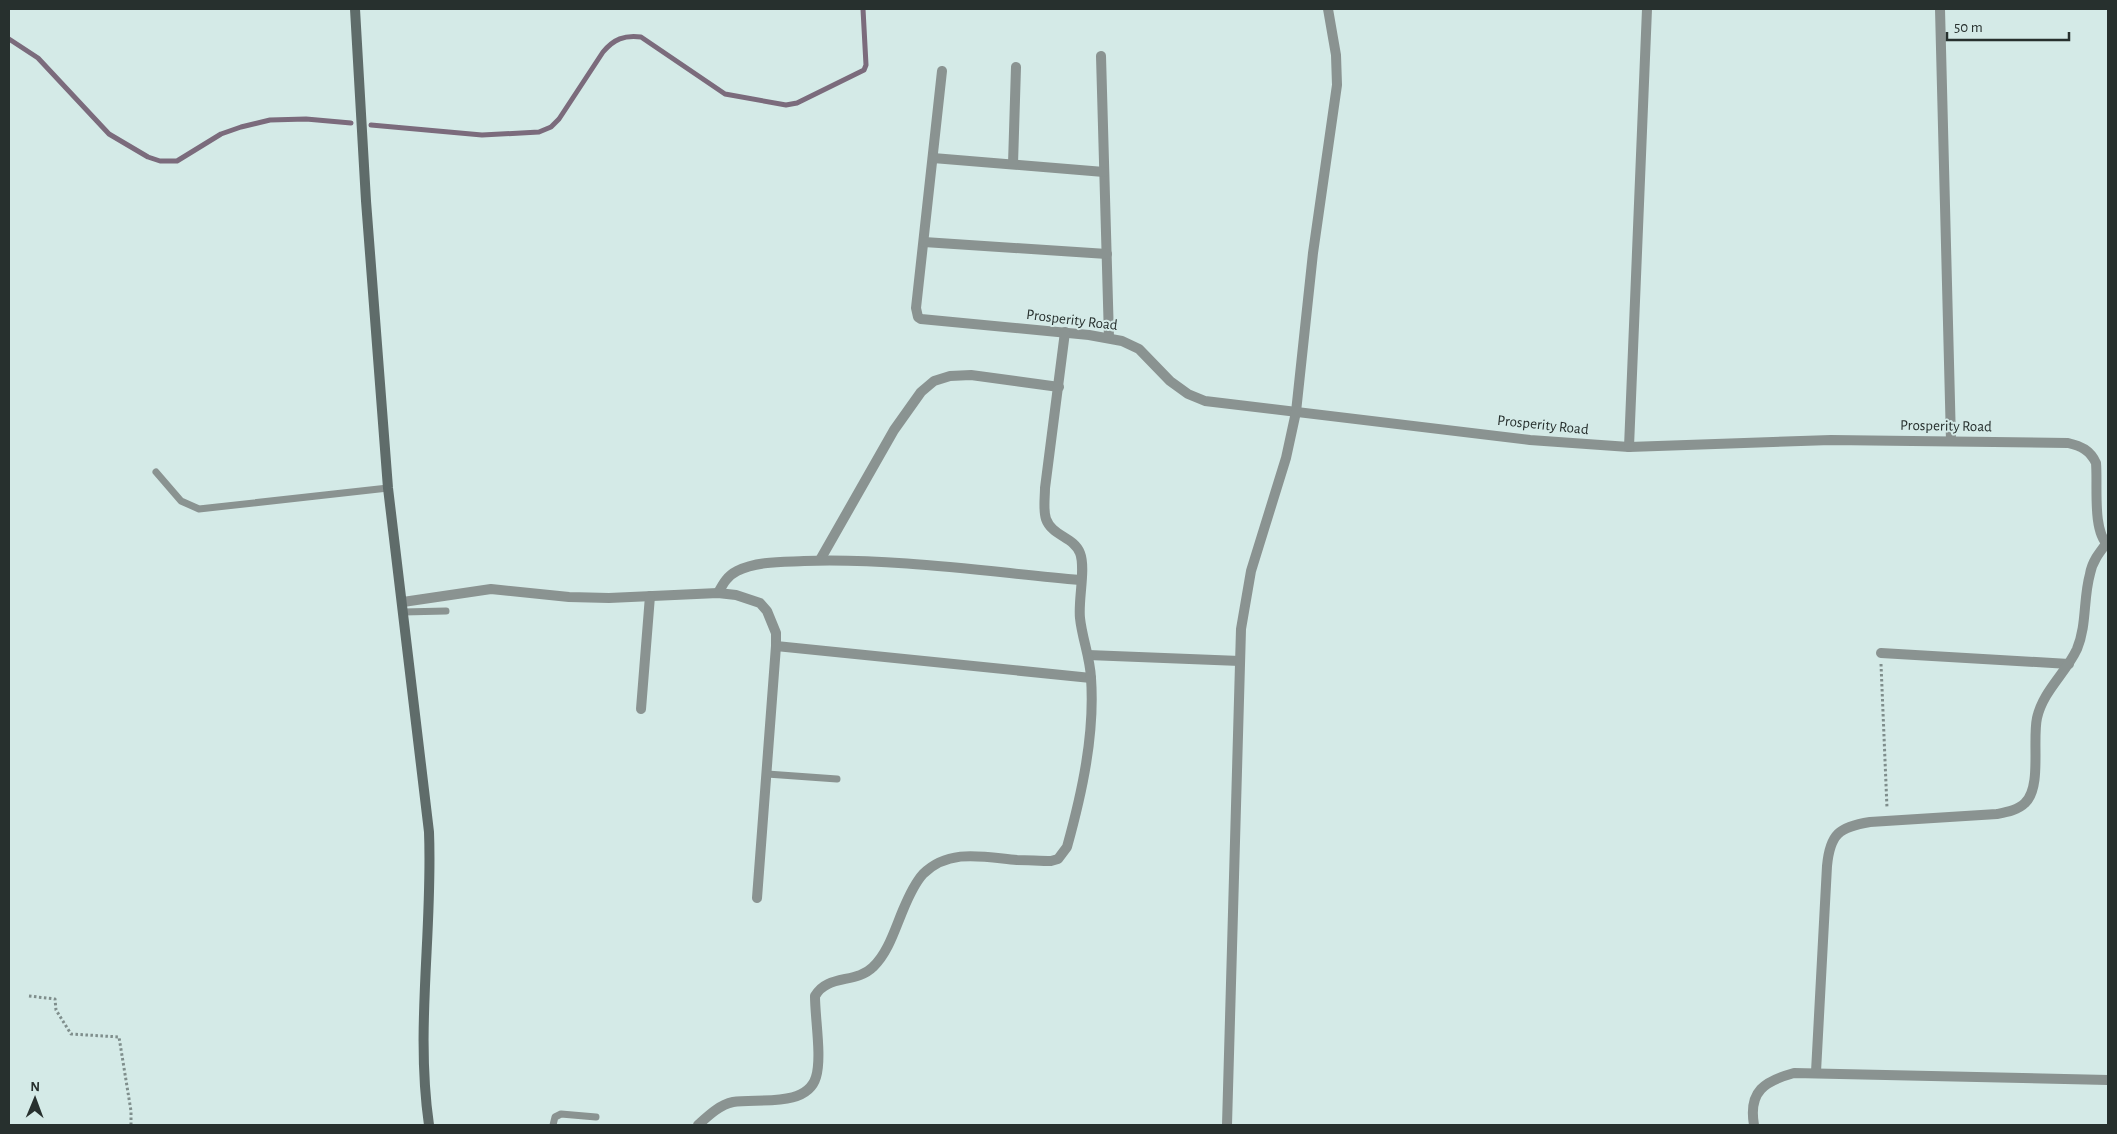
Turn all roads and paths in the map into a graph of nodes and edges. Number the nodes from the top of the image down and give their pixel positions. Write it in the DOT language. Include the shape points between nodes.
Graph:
graph roads {
  1 [pos="355,9"];
  2 [pos="1328,9"];
  3 [pos="1647,9"];
  4 [pos="1940,9"];
  5 [pos="1101,56"];
  6 [pos="1016,67"];
  7 [pos="942,70"];
  8 [pos="933,158"];
  9 [pos="1013,164"];
  10 [pos="1104,172"];
  11 [pos="924,242"];
  12 [pos="1107,254"];
  13 [pos="1065,332"];
  14 [pos="1109,338"];
  15 [pos="1058,387"];
  16 [pos="1296,412"];
  17 [pos="1951,441"];
  18 [pos="1630,447"];
  19 [pos="156,472"];
  20 [pos="388,488"];
  21 [pos="2107,545"];
  22 [pos="820,560"];
  23 [pos="1080,580"];
  24 [pos="718,593"];
  25 [pos="650,596"];
  26 [pos="403,607"];
  27 [pos="446,611"];
  28 [pos="776,646"];
  29 [pos="1881,653"];
  30 [pos="1088,655"];
  31 [pos="1240,661"];
  32 [pos="2069,664"];
  33 [pos="1091,678"];
  34 [pos="641,708"];
  35 [pos="767,774"];
  36 [pos="836,779"];
  37 [pos="1888,821"];
  38 [pos="758,898"];
  39 [pos="29,996"];
  40 [pos="1816,1072"];
  41 [pos="2108,1080"];
  42 [pos="596,1117"];
  43 [pos="131,1125"];
  44 [pos="429,1125"];
  45 [pos="553,1125"];
  46 [pos="698,1125"];
  47 [pos="1227,1125"];
  48 [pos="1754,1125"];
  1 -- 20 [label="street"];
  2 -- 16 [label="street" via="1336,55 1337,85 1313,253"];
  3 -- 18 [label="street"];
  4 -- 17 [label="street"];
  5 -- 10 [label="street"];
  6 -- 9 [label="street"];
  7 -- 8 [label="street"];
  8 -- 9 [label="street"];
  8 -- 11 [label="street"];
  9 -- 10 [label="street"];
  10 -- 12 [label="street"];
  11 -- 12 [label="street"];
  11 -- 13 [label="street, Prosperity Road" via="916,308 918,317"];
  12 -- 14 [label="street"];
  13 -- 14 [label="street, Prosperity Road"];
  13 -- 15 [label="street"];
  14 -- 16 [label="street, Prosperity Road" via="1139,349 1170,381 1204,401"];
  15 -- 22 [label="street" via="971,375 934,381 921,392 894,430"];
  15 -- 23 [label="street" via="1045,488 1045,514 1052,528 1080,552"];
  16 -- 18 [label="street, Prosperity Road" via="1530,440"];
  16 -- 31 [label="street" via="1286,458 1251,571 1241,629"];
  17 -- 18 [label="street, Prosperity Road" via="1831,440"];
  17 -- 21 [label="street, Prosperity Road" via="2068,443 2086,450 2096,463 2098,519"];
  19 -- 20 [label="lane" via="181,501 199,509"];
  20 -- 26 [label="street"];
  21 -- 32 [label="street" via="2095,558 2090,573 2084,629"];
  22 -- 23 [label="street" via="894,563"];
  22 -- 24 [label="street" via="781,562 736,571 724,581"];
  23 -- 30 [label="street" via="1080,618"];
  24 -- 25 [label="street"];
  24 -- 28 [label="street" via="742,596 760,603 772,622"];
  25 -- 26 [label="street" via="569,598 491,589"];
  25 -- 34 [label="street"];
  26 -- 27 [label="lane"];
  26 -- 44 [label="street" via="429,832 423,1032"];
  28 -- 33 [label="street"];
  28 -- 35 [label="street"];
  29 -- 32 [label="street"];
  29 -- 37 [label="path"];
  30 -- 31 [label="street"];
  30 -- 33 [label="street"];
  31 -- 47 [label="street"];
  32 -- 37 [label="street" via="2037,717 2033,791 2026,803 1997,814"];
  33 -- 46 [label="street" via="1088,749 1072,828 1063,854 1051,861 966,855 942,861 923,874 875,966 866,974 834,981 819,989 815,996 817,1076 808,1091 784,1099 732,1102 718,1108"];
  35 -- 36 [label="lane"];
  35 -- 38 [label="street"];
  37 -- 40 [label="street" via="1850,826 1835,835 1828,849"];
  39 -- 43 [label="path" via="55,999 56,1010 71,1034 119,1037"];
  40 -- 41 [label="street"];
  40 -- 48 [label="street" via="1775,1078 1760,1089 1754,1103"];
  42 -- 45 [label="lane" via="561,1114 555,1117"];
}
